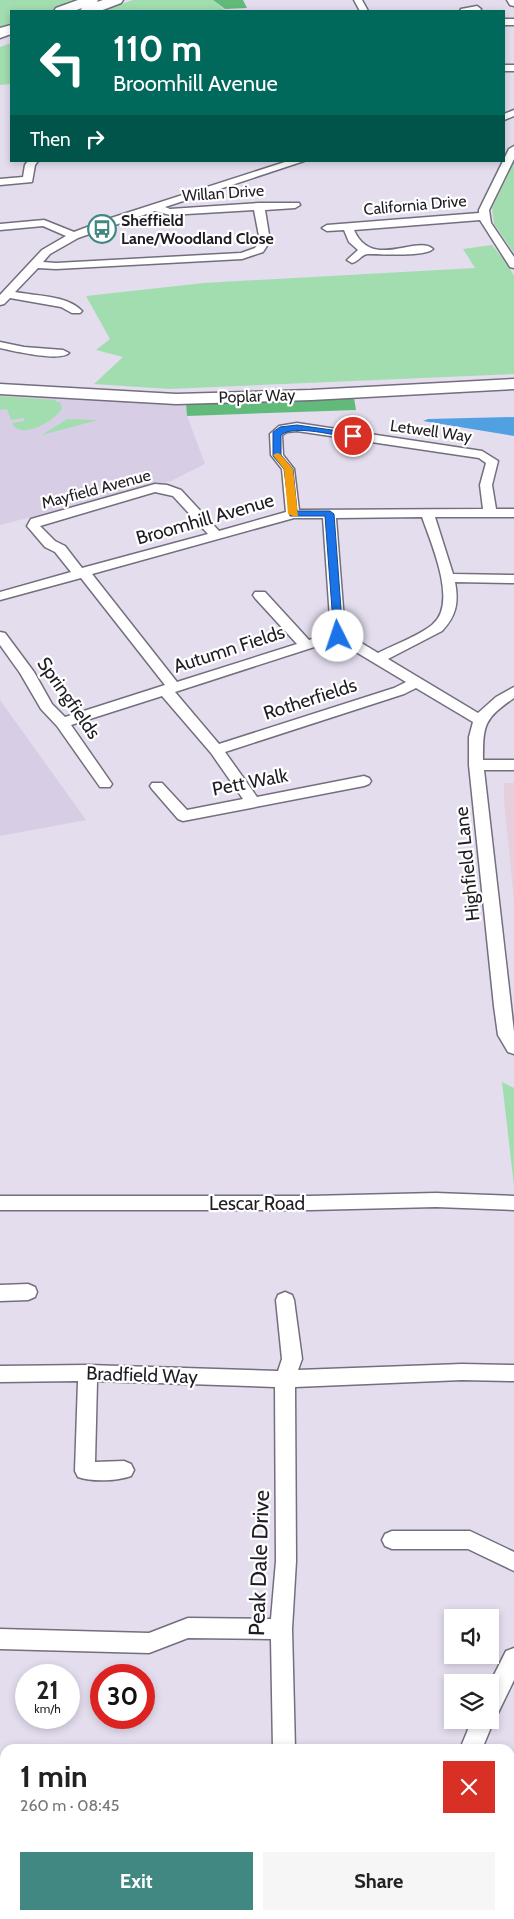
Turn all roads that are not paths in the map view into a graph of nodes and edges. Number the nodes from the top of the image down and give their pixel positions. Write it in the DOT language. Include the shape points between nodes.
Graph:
graph roads {
  1 [pos="91,0"];
  2 [pos="116,0"];
  3 [pos="477,9"];
  4 [pos="63,10"];
  5 [pos="90,10"];
  6 [pos="470,10"];
  7 [pos="514,149"];
  8 [pos="32,162"];
  9 [pos="296,162"];
  10 [pos="0,182"];
  11 [pos="295,205"];
  12 [pos="259,206"];
  13 [pos="155,208"];
  14 [pos="484,216"];
  15 [pos="0,227"];
  16 [pos="348,227"];
  17 [pos="327,228"];
  18 [pos="74,236"];
  19 [pos="365,249"];
  20 [pos="428,249"];
  21 [pos="352,260"];
  22 [pos="33,264"];
  23 [pos="514,265"];
  24 [pos="4,298"];
  25 [pos="76,311"];
  26 [pos="0,345"];
  27 [pos="63,353"];
  28 [pos="514,384"];
  29 [pos="0,389"];
  30 [pos="427,513"];
  31 [pos="490,513"];
  32 [pos="514,513"];
  33 [pos="293,514"];
  34 [pos="330,514"];
  35 [pos="216,535"];
  36 [pos="81,573"];
  37 [pos="447,578"];
  38 [pos="514,579"];
  39 [pos="260,595"];
  40 [pos="0,596"];
  41 [pos="0,636"];
  42 [pos="338,636"];
  43 [pos="307,646"];
  44 [pos="377,659"];
  45 [pos="414,683"];
  46 [pos="171,689"];
  47 [pos="514,691"];
  48 [pos="479,720"];
  49 [pos="62,723"];
  50 [pos="216,750"];
  51 [pos="514,764"];
  52 [pos="476,765"];
  53 [pos="364,781"];
  54 [pos="106,784"];
  55 [pos="157,786"];
  56 [pos="253,802"];
  57 [pos="514,1048"];
  58 [pos="0,1202"];
  59 [pos="514,1203"];
  60 [pos="28,1292"];
  61 [pos="0,1293"];
  62 [pos="284,1300"];
  63 [pos="88,1373"];
  64 [pos="514,1373"];
  65 [pos="0,1374"];
  66 [pos="285,1379"];
  67 [pos="124,1470"];
  68 [pos="392,1540"];
  69 [pos="514,1562"];
  70 [pos="281,1629"];
  71 [pos="0,1639"];
  72 [pos="514,1658"];
  73 [pos="499,1688"];
  74 [pos="479,1729"];
  75 [pos="284,1744"];
  76 [pos="472,1744"];
  1 -- 4 [label="highway"];
  2 -- 5 [label="highway"];
  3 -- 6 [label="street"];
  7 -- 14 [label="street" via="489,198"];
  8 -- 10 [label="street" via="28,180"];
  9 -- 13 [label="street"];
  11 -- 12 [label="street, Willan Drive"];
  12 -- 13 [label="street, Willan Drive" via="170,212"];
  12 -- 22 [label="street" via="265,241 259,250 242,256 56,266"];
  13 -- 18 [label="street"];
  14 -- 16 [label="street, California Drive"];
  14 -- 23 [label="street"];
  15 -- 18 [label="street" via="44,223"];
  16 -- 17 [label="street, California Drive"];
  16 -- 19 [label="street, California Drive" via="354,242"];
  18 -- 22 [label="street" via="46,252"];
  19 -- 20 [label="street" via="393,253"];
  19 -- 21 [label="street"];
  22 -- 24 [label="street"];
  24 -- 25 [label="street" via="64,304"];
  26 -- 27 [label="street"];
  28 -- 29 [label="main road, Poplar Way" via="176,399"];
  30 -- 31 [label="street, Broomhill Avenue"];
  30 -- 34 [label="street, Broomhill Avenue"];
  30 -- 37 [label="street"];
  31 -- 32 [label="street, Broomhill Avenue"];
  31 -- 33 [label="street, Letwell Way" via="486,493 492,461 482,455 297,427 283,429 276,434 277,456 288,469"];
  33 -- 34 [label="street, Broomhill Avenue"];
  33 -- 35 [label="street, Broomhill Avenue"];
  34 -- 42 [label="street"];
  35 -- 36 [label="street, Broomhill Avenue"];
  35 -- 36 [label="street, Mayfield Avenue" via="177,493 156,488 36,522 33,526"];
  36 -- 40 [label="street, Broomhill Avenue"];
  36 -- 46 [label="street"];
  37 -- 38 [label="street"];
  37 -- 44 [label="street" via="450,608 443,622"];
  39 -- 43 [label="street"];
  41 -- 49 [label="street, Springfields" via="27,672 46,706"];
  42 -- 43 [label="street, Autumn Fields"];
  42 -- 44 [label="street"];
  43 -- 46 [label="street, Autumn Fields"];
  44 -- 45 [label="street"];
  45 -- 48 [label="street"];
  45 -- 50 [label="street, Rotherfields"];
  46 -- 49 [label="street, Autumn Fields"];
  46 -- 50 [label="street"];
  47 -- 48 [label="street" via="487,710"];
  48 -- 52 [label="street, Highfield Lane"];
  49 -- 54 [label="street, Springfields"];
  50 -- 56 [label="street"];
  51 -- 52 [label="street"];
  52 -- 57 [label="street, Highfield Lane" via="502,1006 506,1035"];
  53 -- 56 [label="street, Pett Walk"];
  55 -- 56 [label="street, Pett Walk" via="184,816"];
  58 -- 59 [label="street, Lescar Road" via="436,1200"];
  60 -- 61 [label="street"];
  62 -- 66 [label="street" via="292,1359"];
  63 -- 65 [label="street, Bradfield Way"];
  63 -- 66 [label="street, Bradfield Way"];
  63 -- 67 [label="street" via="85,1470"];
  64 -- 66 [label="street, Bradfield Way"];
  66 -- 70 [label="street, Peak Dale Drive" via="286,1561"];
  68 -- 69 [label="street" via="470,1540"];
  70 -- 71 [label="street" via="188,1628 149,1643"];
  70 -- 75 [label="street, Peak Dale Drive"];
  72 -- 73 [label="street"];
  74 -- 76 [label="street"];
}
